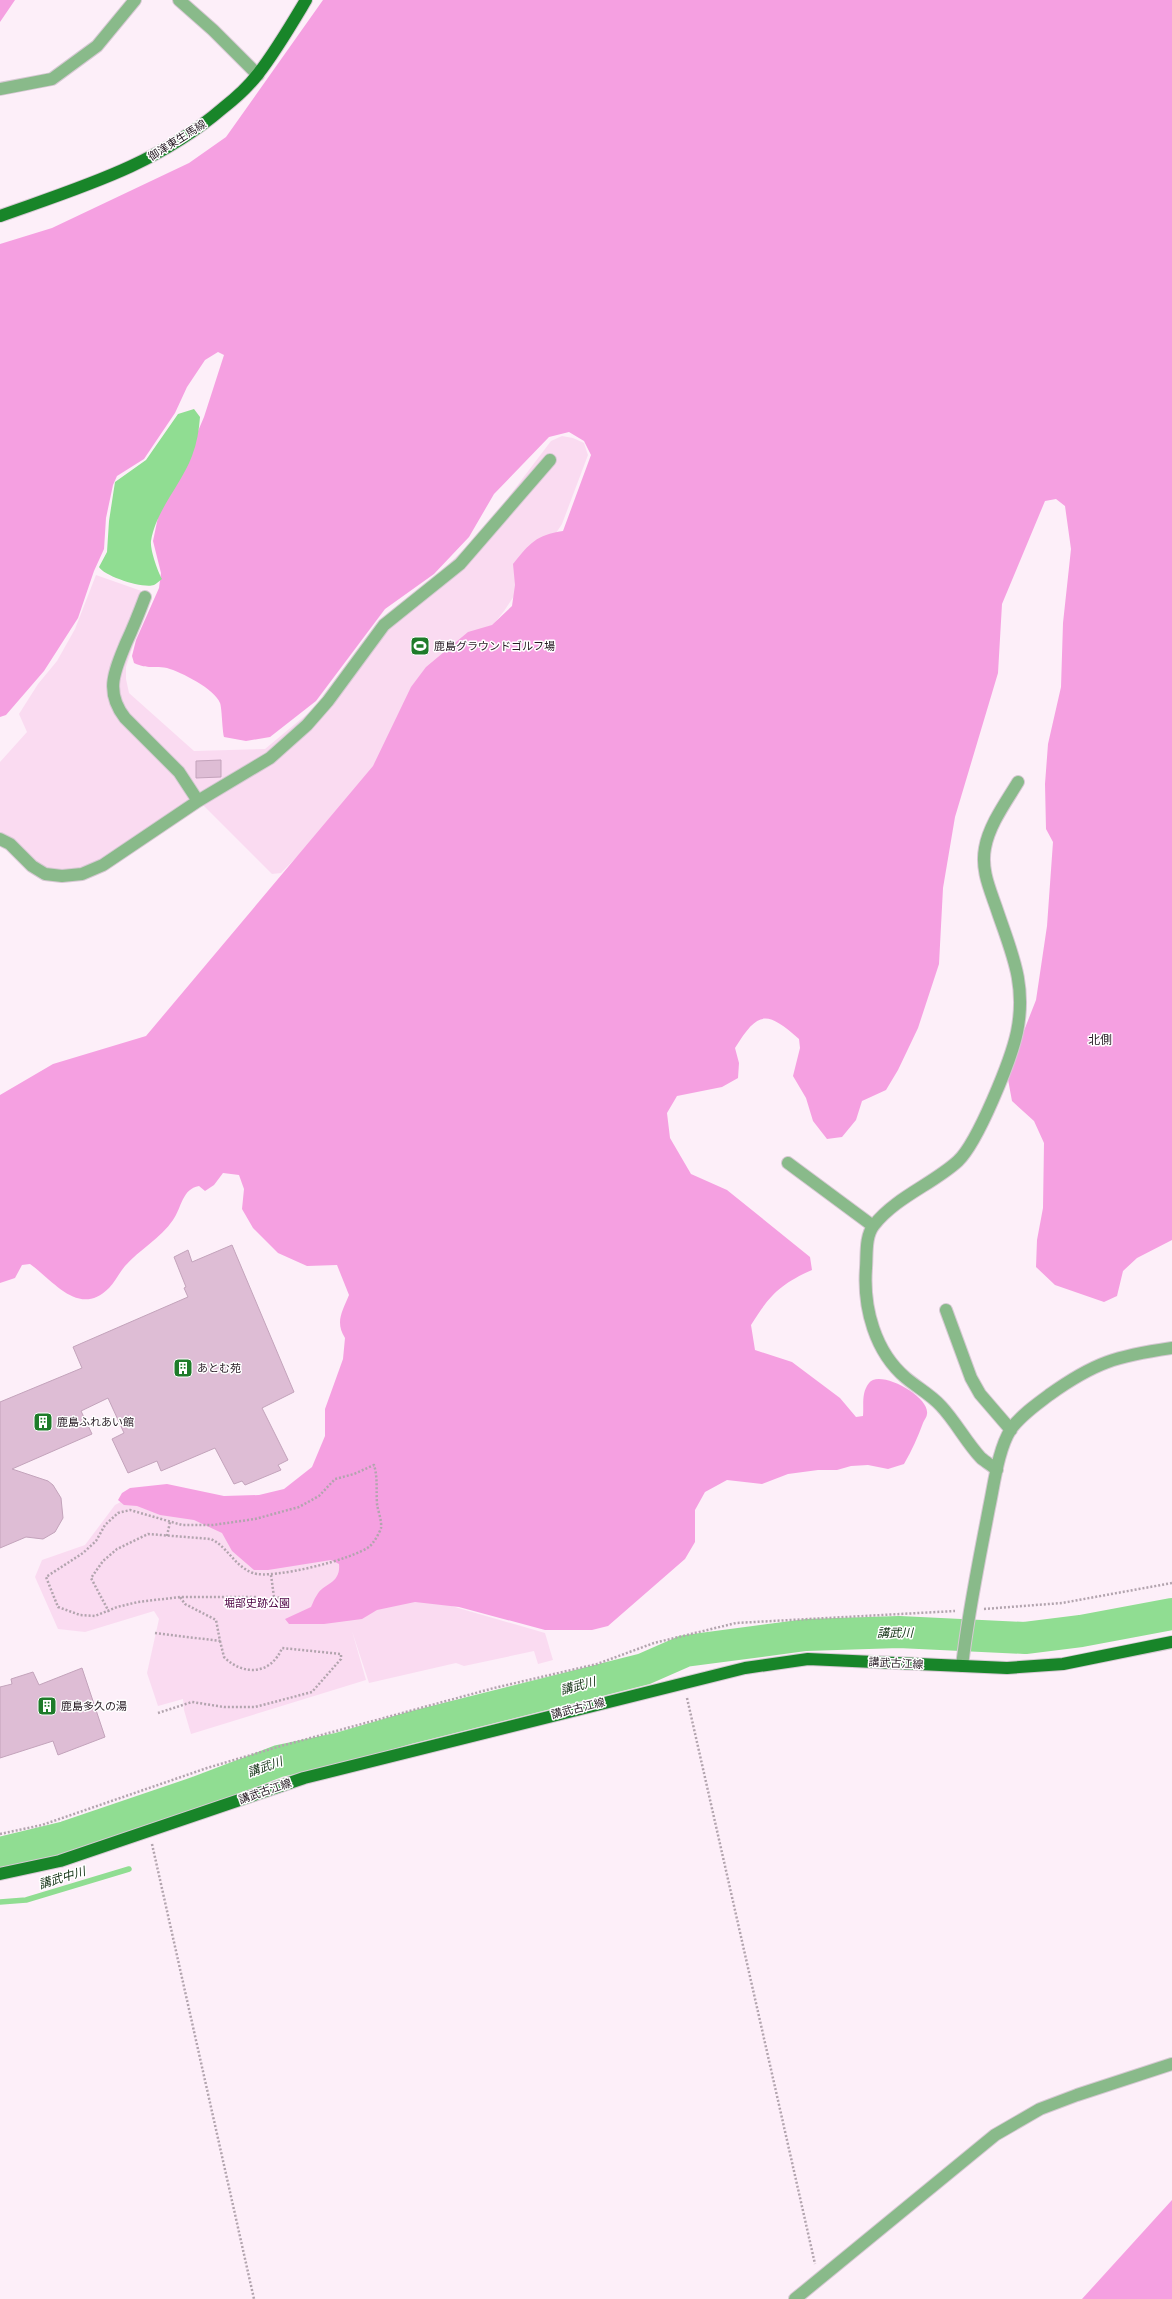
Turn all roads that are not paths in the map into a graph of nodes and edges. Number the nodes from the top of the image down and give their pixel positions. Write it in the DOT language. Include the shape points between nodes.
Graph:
graph roads {
  1 [pos="135,0"];
  2 [pos="179,0"];
  3 [pos="306,0"];
  4 [pos="258,74"];
  5 [pos="0,89"];
  6 [pos="0,216"];
  7 [pos="550,460"];
  8 [pos="145,598"];
  9 [pos="1018,782"];
  10 [pos="198,801"];
  11 [pos="0,839"];
  12 [pos="788,1163"];
  13 [pos="873,1226"];
  14 [pos="946,1310"];
  15 [pos="1172,1348"];
  16 [pos="1011,1430"];
  17 [pos="998,1470"];
  18 [pos="1172,1642"];
  19 [pos="962,1666"];
  20 [pos="0,1874"];
  21 [pos="1172,2064"];
  22 [pos="794,2299"];
  1 -- 5 [label="street" via="97,46 52,79"];
  2 -- 4 [label="street"];
  3 -- 4 [label="main road, 御津東生馬線"];
  4 -- 6 [label="main road, 御津東生馬線" via="244,91 198,130 159,153 116,174"];
  7 -- 10 [label="street" via="460,564 384,625 307,725 270,758"];
  8 -- 10 [label="street" via="114,672 113,695 121,713 179,772"];
  9 -- 13 [label="street" via="990,832 985,847 983,869 1019,976 1022,1002 1017,1034 1002,1079 970,1146 959,1160 917,1189"];
  10 -- 11 [label="street" via="103,865 82,874 45,874 32,866 10,844"];
  12 -- 13 [label="street"];
  13 -- 17 [label="street" via="867,1248 866,1297 869,1315 884,1352 906,1378 940,1404 981,1458"];
  14 -- 16 [label="street" via="971,1378 980,1394"];
  15 -- 16 [label="street" via="1128,1354 1097,1365 1034,1406"];
  16 -- 17 [label="street"];
  17 -- 19 [label="street" via="968,1615"];
  18 -- 19 [label="main road, 講武古江線" via="1063,1664 1008,1668"];
  19 -- 20 [label="main road, 講武古江線" via="808,1659 745,1668 304,1778 60,1861"];
  21 -- 22 [label="street" via="1040,2109 995,2135"];
}
